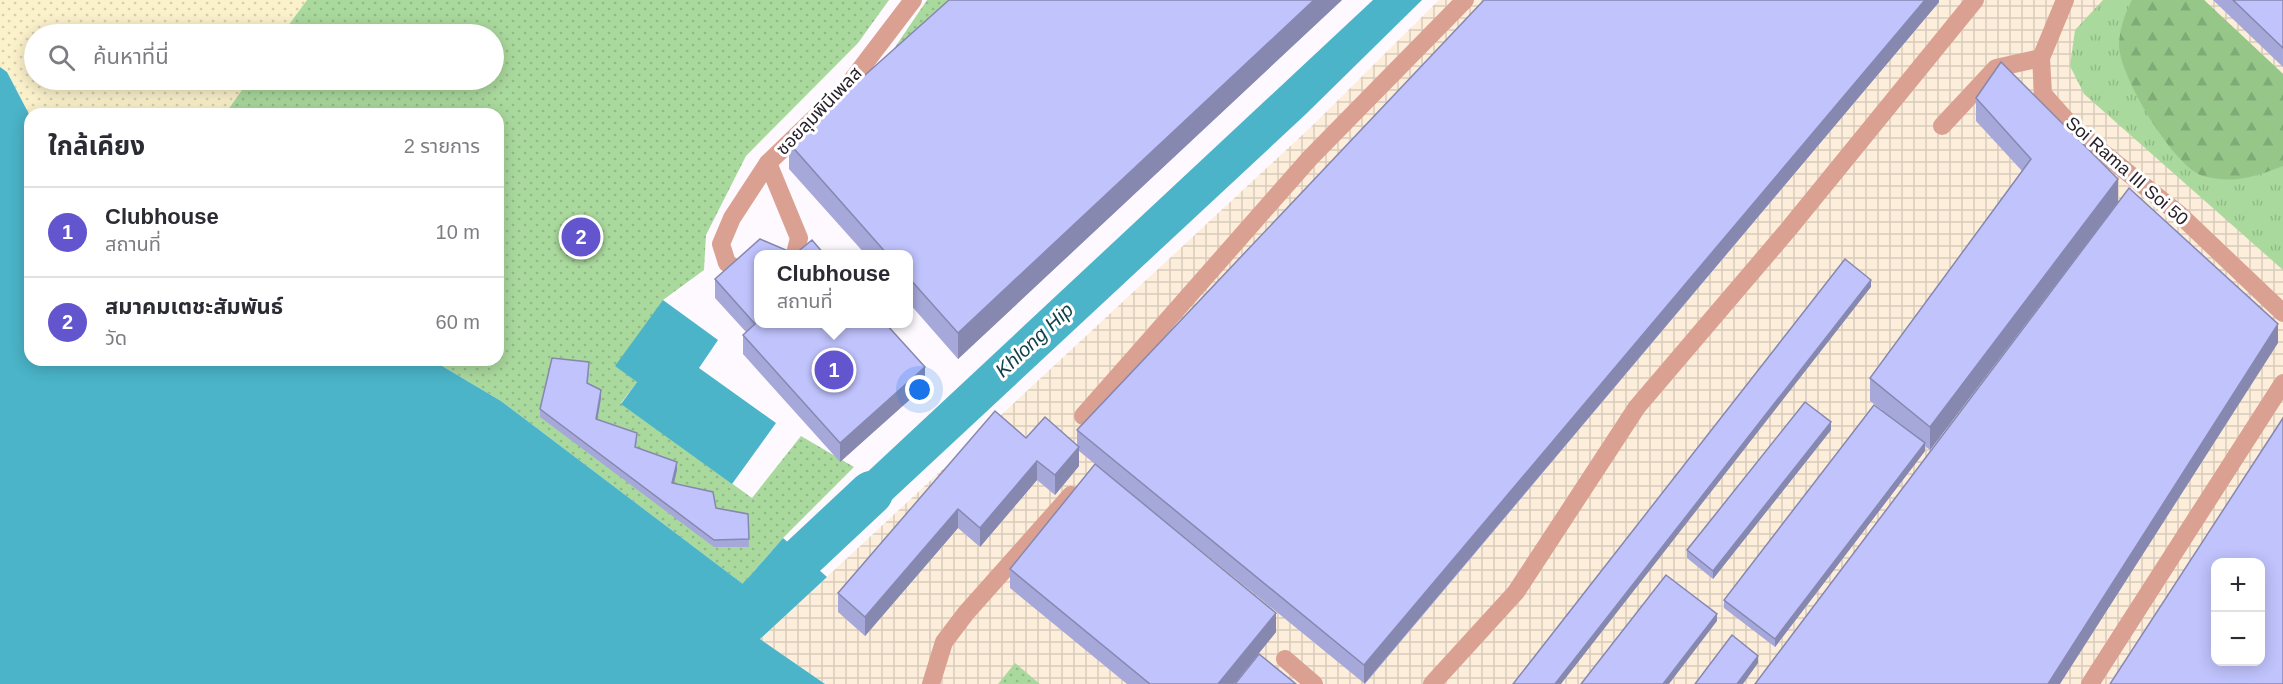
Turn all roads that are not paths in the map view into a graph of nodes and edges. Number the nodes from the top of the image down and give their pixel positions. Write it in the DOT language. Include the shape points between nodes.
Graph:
graph roads {
  1 [pos="913,0"];
  2 [pos="1465,0"];
  3 [pos="1975,0"];
  4 [pos="2065,0"];
  5 [pos="2041,58"];
  6 [pos="1942,126"];
  7 [pos="768,163"];
  8 [pos="796,250"];
  9 [pos="744,273"];
  10 [pos="2283,313"];
  11 [pos="2283,384"];
  12 [pos="1083,416"];
  13 [pos="1081,484"];
  14 [pos="1285,659"];
  15 [pos="931,684"];
  16 [pos="1314,684"];
  17 [pos="1432,684"];
  18 [pos="2090,684"];
  1 -- 7 [label="street, ซอยลุมพินีเพลส" via="846,88"];
  2 -- 12 [label="street" via="1310,158"];
  3 -- 17 [label="street" via="1637,407 1516,592"];
  4 -- 5 [label="street, Soi Rama III Soi 50"];
  5 -- 6 [label="street" via="1996,68"];
  5 -- 10 [label="street, Soi Rama III Soi 50" via="2043,94 2076,131 2179,214"];
  7 -- 8 [label="street, ซอยลุมพินีเพลส" via="799,238"];
  7 -- 9 [label="street, ซอยลุมพินีเพลส" via="732,218 721,244 728,263"];
  11 -- 18 [label="street"];
  13 -- 15 [label="street" via="944,642"];
  14 -- 16 [label="street"];
}
